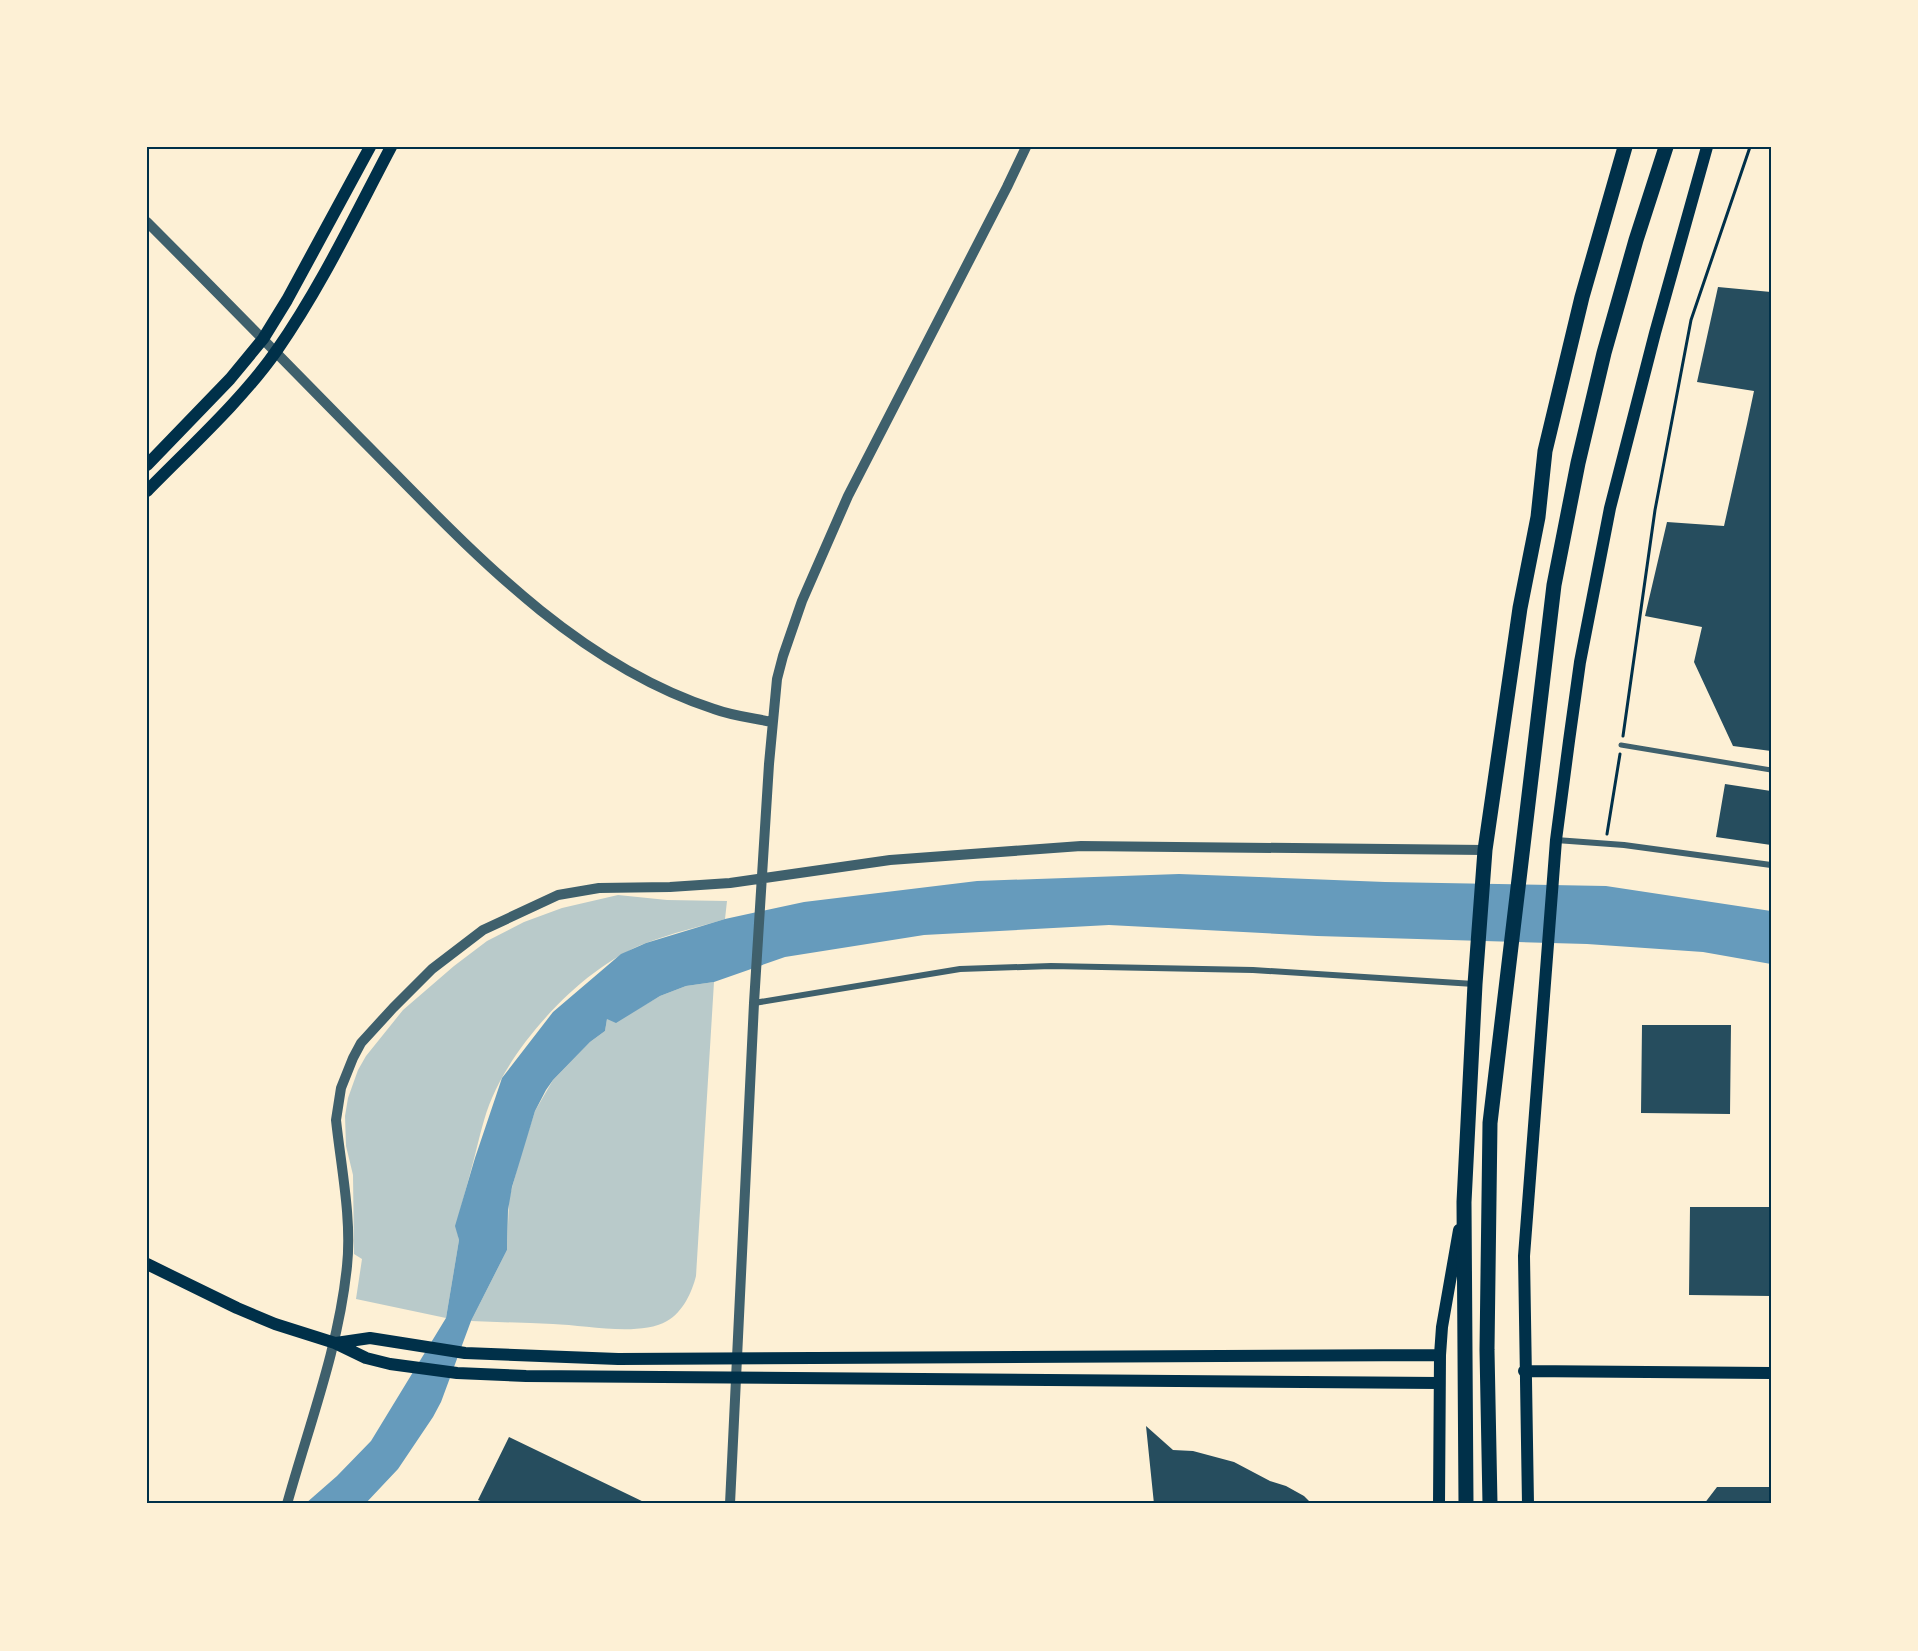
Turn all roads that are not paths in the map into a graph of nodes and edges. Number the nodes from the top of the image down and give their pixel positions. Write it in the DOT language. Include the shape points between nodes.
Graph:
graph roads {
  1 [pos="370,147"];
  2 [pos="391,147"];
  3 [pos="1026,147"];
  4 [pos="1625,147"];
  5 [pos="1666,147"];
  6 [pos="1707,147"];
  7 [pos="147,222"];
  8 [pos="263,339"];
  9 [pos="276,352"];
  10 [pos="147,465"];
  11 [pos="147,491"];
  12 [pos="772,722"];
  13 [pos="1621,745"];
  14 [pos="1771,770"];
  15 [pos="1556,840"];
  16 [pos="1485,849"];
  17 [pos="1771,865"];
  18 [pos="762,879"];
  19 [pos="1475,984"];
  20 [pos="754,1003"];
  21 [pos="1464,1202"];
  22 [pos="147,1264"];
  23 [pos="334,1343"];
  24 [pos="1440,1355"];
  25 [pos="737,1358"];
  26 [pos="1524,1371"];
  27 [pos="1771,1373"];
  28 [pos="736,1377"];
  29 [pos="1439,1383"];
  30 [pos="287,1504"];
  31 [pos="730,1504"];
  32 [pos="1439,1504"];
  33 [pos="1466,1504"];
  34 [pos="1490,1504"];
  35 [pos="1528,1504"];
  1 -- 8 [label="main road"];
  2 -- 9 [label="main road"];
  3 -- 12 [label="street" via="823,549 783,656"];
  4 -- 16 [label="main road" via="1582,297 1545,451"];
  5 -- 34 [label="main road" via="1604,353 1554,585 1490,1123"];
  6 -- 15 [label="main road" via="1610,508 1580,662"];
  7 -- 8 [label="street"];
  8 -- 9 [label="street"];
  8 -- 10 [label="main road"];
  9 -- 11 [label="main road"];
  9 -- 12 [label="street" via="471,549 567,630 663,689 716,710"];
  12 -- 18 [label="street"];
  13 -- 14 [label="street"];
  15 -- 17 [label="street"];
  15 -- 26 [label="main road" via="1524,1256"];
  16 -- 18 [label="street" via="1082,846 890,860"];
  16 -- 19 [label="main road"];
  18 -- 20 [label="street"];
  18 -- 23 [label="street" via="599,888 558,895 499,922 462,945 374,1027 352,1058 337,1107 348,1245"];
  19 -- 20 [label="street" via="1253,970 1051,966 960,969"];
  19 -- 21 [label="main road"];
  20 -- 25 [label="street"];
  21 -- 24 [label="main road"];
  21 -- 33 [label="main road"];
  22 -- 23 [label="main road" via="237,1308"];
  23 -- 25 [label="main road" via="370,1338 495,1355"];
  23 -- 28 [label="main road" via="374,1360 457,1373"];
  23 -- 30 [label="street"];
  24 -- 25 [label="main road"];
  24 -- 29 [label="main road"];
  25 -- 28 [label="street"];
  26 -- 27 [label="main road"];
  26 -- 35 [label="main road"];
  28 -- 29 [label="main road"];
  28 -- 31 [label="street"];
  29 -- 32 [label="main road"];
}
